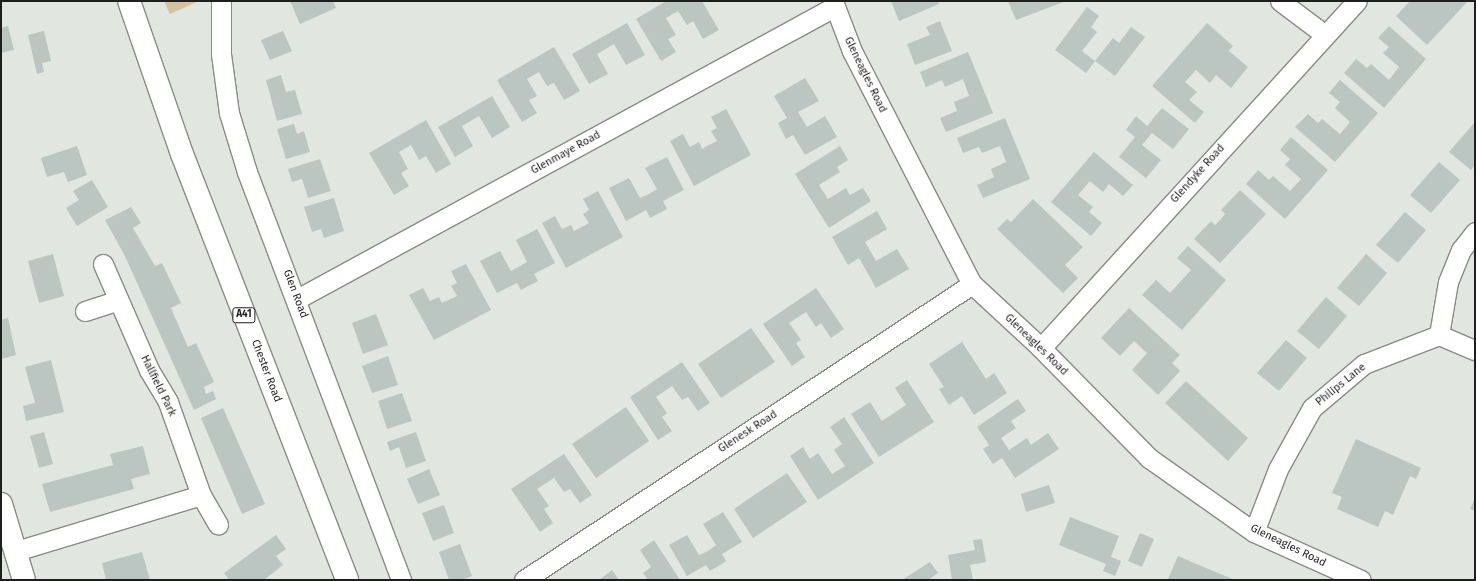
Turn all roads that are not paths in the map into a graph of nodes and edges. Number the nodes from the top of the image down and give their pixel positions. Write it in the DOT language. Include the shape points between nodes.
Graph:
graph roads {
  1 [pos="113,1"];
  2 [pos="129,1"];
  3 [pos="221,1"];
  4 [pos="1280,1"];
  5 [pos="1357,1"];
  6 [pos="834,4"];
  7 [pos="1324,34"];
  8 [pos="144,50"];
  9 [pos="1475,232"];
  10 [pos="103,264"];
  11 [pos="972,284"];
  12 [pos="297,299"];
  13 [pos="118,300"];
  14 [pos="85,311"];
  15 [pos="1439,335"];
  16 [pos="1041,348"];
  17 [pos="1475,350"];
  18 [pos="201,495"];
  19 [pos="1,504"];
  20 [pos="218,524"];
  21 [pos="1254,532"];
  22 [pos="16,552"];
  23 [pos="24,580"];
  24 [pos="346,580"];
  25 [pos="401,580"];
  26 [pos="524,580"];
  27 [pos="1361,580"];
  1 -- 8 [label="main road, Chester Road / A41"];
  2 -- 8 [label="main road, Chester Road / A41"];
  3 -- 12 [label="street, Glen Road" via="222,54 229,113 247,172"];
  4 -- 7 [label="street"];
  5 -- 7 [label="street, Glendyke Road"];
  6 -- 11 [label="street, Gleneagles Road" via="852,51"];
  6 -- 12 [label="street, Glenmaye Road"];
  7 -- 16 [label="street, Glendyke Road"];
  8 -- 24 [label="main road, Chester Road / A41"];
  9 -- 15 [label="street" via="1461,250 1448,282"];
  10 -- 13 [label="street, Hallfield Park"];
  11 -- 16 [label="street, Gleneagles Road"];
  11 -- 26 [label="street, Glenesk Road"];
  12 -- 25 [label="street, Glen Road"];
  13 -- 14 [label="street"];
  13 -- 18 [label="street, Hallfield Park" via="149,370 168,402"];
  15 -- 17 [label="street"];
  15 -- 21 [label="street, Philips Lane" via="1364,364 1312,408 1278,469"];
  16 -- 21 [label="street, Gleneagles Road" via="1149,458"];
  18 -- 20 [label="street, Hallfield Park"];
  18 -- 22 [label="street"];
  19 -- 22 [label="main road"];
  21 -- 27 [label="street, Gleneagles Road"];
  22 -- 23 [label="main road"];
}
